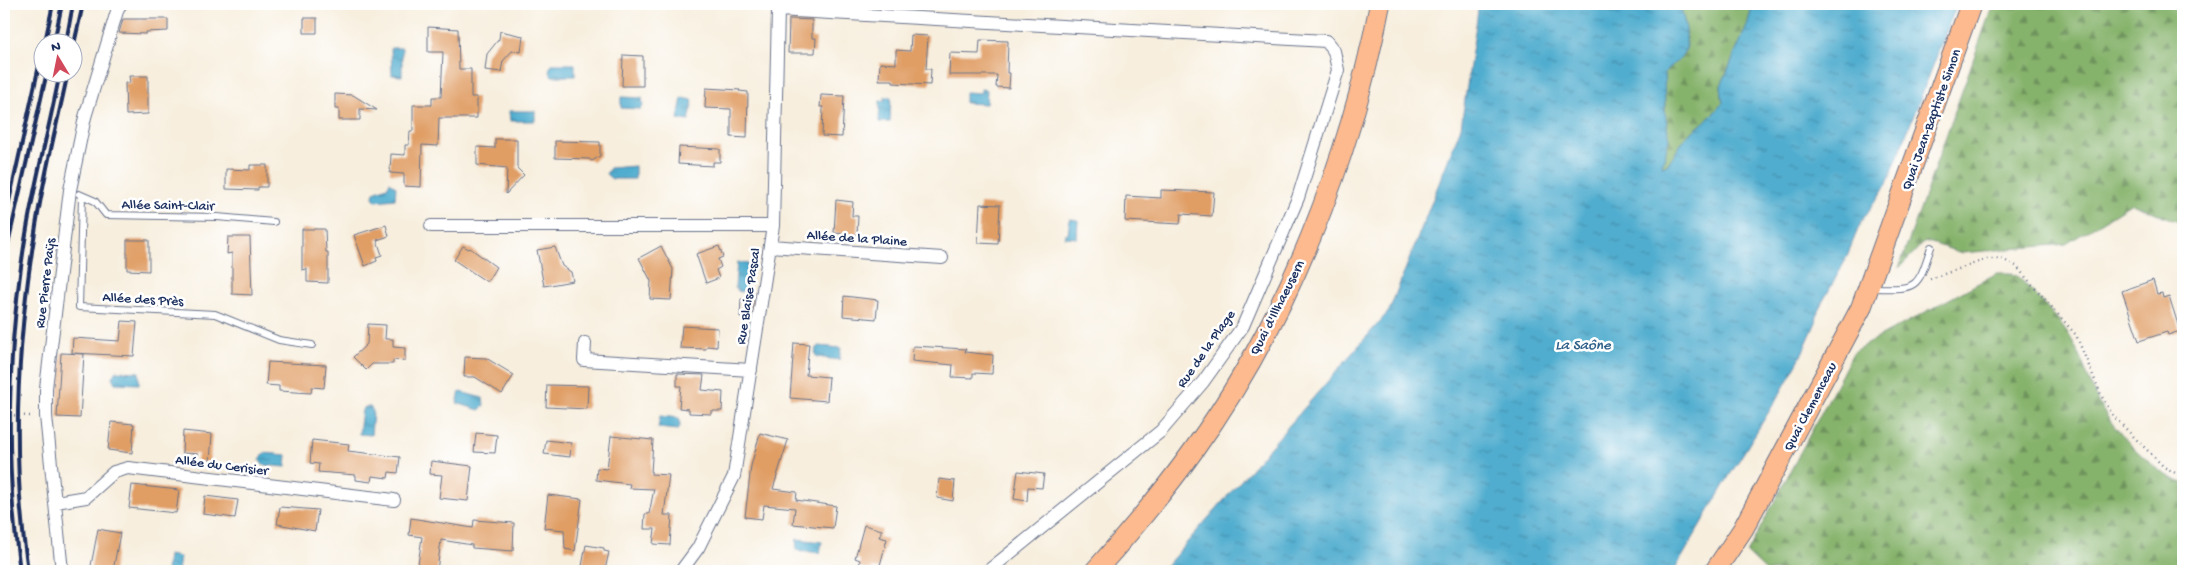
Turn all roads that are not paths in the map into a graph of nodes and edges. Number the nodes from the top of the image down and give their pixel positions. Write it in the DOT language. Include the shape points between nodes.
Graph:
graph roads {
  1 [pos="121,4"];
  2 [pos="1380,4"];
  3 [pos="1970,4"];
  4 [pos="778,7"];
  5 [pos="76,193"];
  6 [pos="274,222"];
  7 [pos="431,226"];
  8 [pos="773,226"];
  9 [pos="1889,233"];
  10 [pos="770,246"];
  11 [pos="1931,246"];
  12 [pos="942,258"];
  13 [pos="1868,288"];
  14 [pos="585,343"];
  15 [pos="312,345"];
  16 [pos="751,370"];
  17 [pos="394,500"];
  18 [pos="56,502"];
  19 [pos="62,571"];
  20 [pos="681,571"];
  21 [pos="988,571"];
  22 [pos="1095,571"];
  23 [pos="1715,571"];
  1 -- 5 [label="street, Rue Pierre Paÿs" via="85,117"];
  2 -- 22 [label="main road, Quai d'Illhaeusern" via="1368,62 1328,194 1281,302 1222,409 1194,451"];
  3 -- 9 [label="main road, Quai Jean-Baptiste Simon"];
  4 -- 8 [label="street, Rue Blaise Pascal"];
  4 -- 21 [label="street, Rue de la Plage" via="1326,40 1334,51 1338,70 1298,198 1243,326 1203,382 1161,431"];
  5 -- 6 [label="lane, Allée Saint-Clair" via="95,200 106,215 217,216"];
  5 -- 15 [label="lane, Allée des Près" via="79,307 215,314 279,340"];
  5 -- 18 [label="street, Rue Pierre Paÿs" via="48,374 46,416"];
  7 -- 8 [label="street"];
  8 -- 10 [label="street, Rue Blaise Pascal"];
  9 -- 13 [label="main road, Quai Clemenceau"];
  10 -- 12 [label="street, Allée de la Plaine"];
  10 -- 16 [label="street, Rue Blaise Pascal"];
  11 -- 13 [label="lane" via="1917,283 1902,289"];
  13 -- 23 [label="main road, Quai Clemenceau" via="1861,308 1743,529"];
  14 -- 16 [label="street" via="584,360"];
  16 -- 20 [label="street, Rue Blaise Pascal" via="734,476 698,548"];
  17 -- 18 [label="street, Allée du Cerisier" via="128,468 114,472 86,497"];
  18 -- 19 [label="street, Rue Pierre Paÿs"];
}
